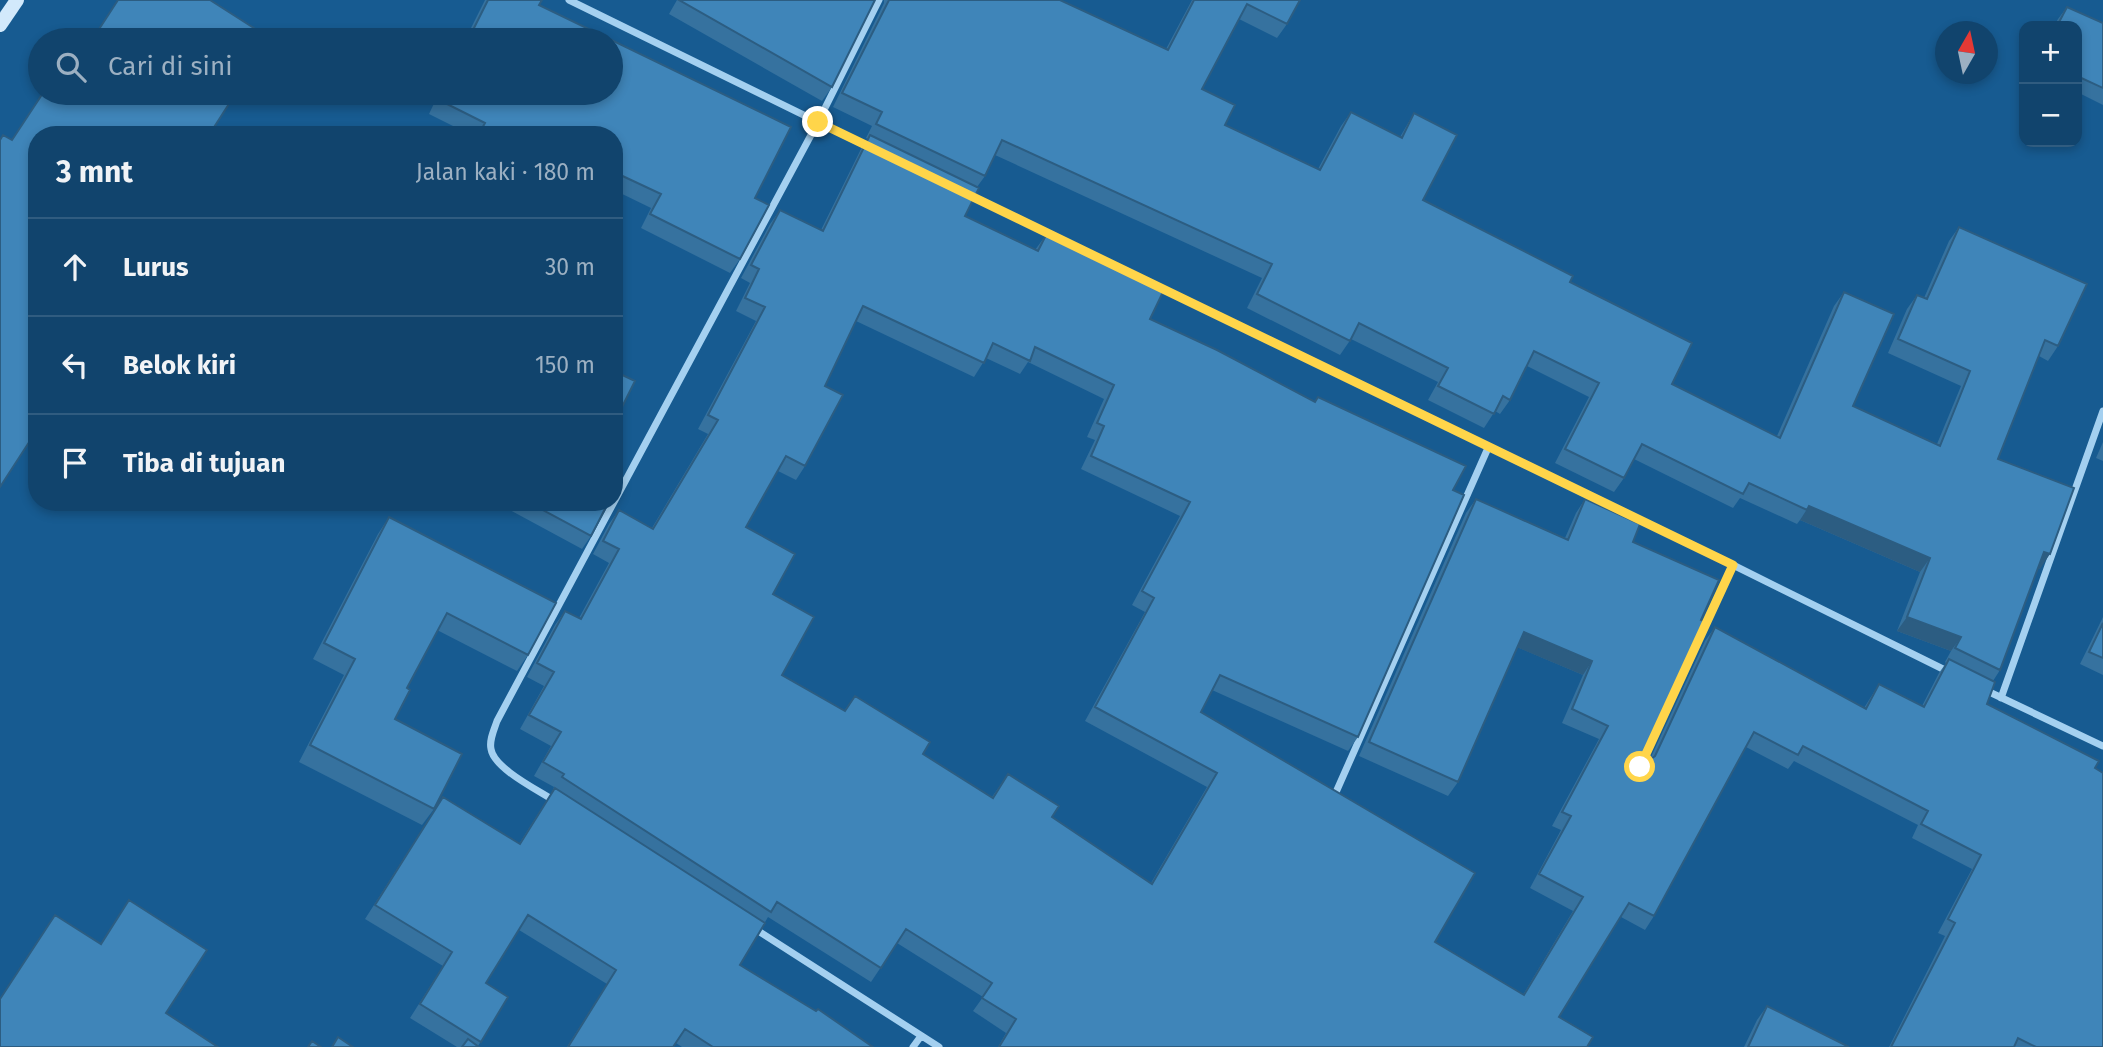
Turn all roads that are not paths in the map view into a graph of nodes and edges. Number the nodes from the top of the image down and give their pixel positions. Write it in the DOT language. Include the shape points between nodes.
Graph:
graph roads {
  1 [pos="17,0"];
  2 [pos="569,0"];
  3 [pos="879,0"];
  4 [pos="0,25"];
  5 [pos="818,122"];
  6 [pos="880,152"];
  7 [pos="955,188"];
  8 [pos="2103,411"];
  9 [pos="1488,448"];
  10 [pos="623,485"];
  11 [pos="609,511"];
  12 [pos="1733,565"];
  13 [pos="1965,680"];
  14 [pos="1977,686"];
  15 [pos="2001,698"];
  16 [pos="2103,746"];
  17 [pos="1640,767"];
  18 [pos="1332,802"];
  19 [pos="569,810"];
  20 [pos="745,923"];
  21 [pos="921,1036"];
  22 [pos="913,1047"];
  23 [pos="939,1047"];
  1 -- 4 [label="main road"];
  2 -- 5 [label="street"];
  3 -- 5 [label="street"];
  5 -- 6 [label="street"];
  5 -- 10 [label="street"];
  7 -- 9 [label="street"];
  8 -- 15 [label="street"];
  9 -- 12 [label="street"];
  9 -- 18 [label="street"];
  11 -- 19 [label="street" via="492,736 491,750 498,764"];
  12 -- 13 [label="street"];
  12 -- 17 [label="street"];
  14 -- 15 [label="street"];
  15 -- 16 [label="street"];
  20 -- 21 [label="street"];
  21 -- 22 [label="street"];
  21 -- 23 [label="street"];
}
